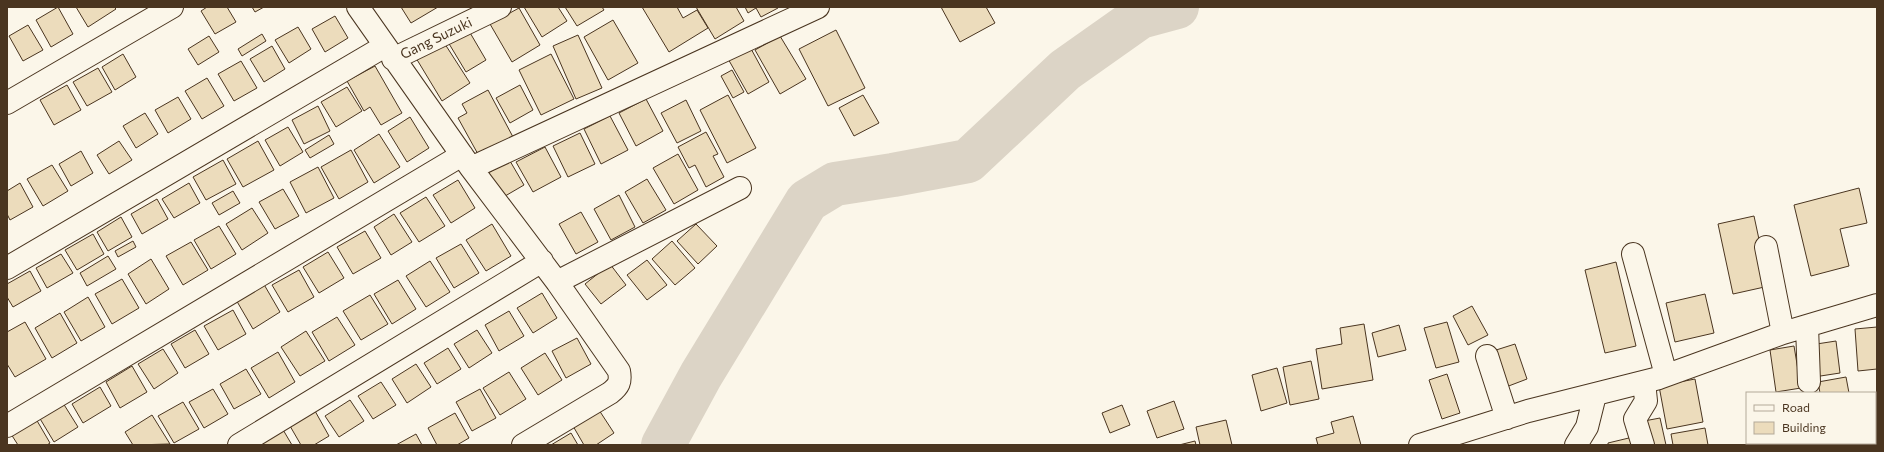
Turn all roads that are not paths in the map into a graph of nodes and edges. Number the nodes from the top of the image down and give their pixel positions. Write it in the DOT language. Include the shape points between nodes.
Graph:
graph roads {
  1 [pos="172,7"];
  2 [pos="358,7"];
  3 [pos="500,7"];
  4 [pos="818,7"];
  5 [pos="389,52"];
  6 [pos="7,103"];
  7 [pos="466,162"];
  8 [pos="740,188"];
  9 [pos="1766,247"];
  10 [pos="1633,254"];
  11 [pos="542,261"];
  12 [pos="7,268"];
  13 [pos="557,282"];
  14 [pos="1877,305"];
  15 [pos="1807,326"];
  16 [pos="1783,334"];
  17 [pos="1487,356"];
  18 [pos="1666,375"];
  19 [pos="1644,382"];
  20 [pos="1809,382"];
  21 [pos="1595,395"];
  22 [pos="1506,418"];
  23 [pos="7,426"];
  24 [pos="1444,441"];
  25 [pos="239,445"];
  26 [pos="523,445"];
  27 [pos="1420,445"];
  28 [pos="1576,445"];
  29 [pos="1643,445"];
  1 -- 6 [label="street"];
  2 -- 5 [label="street"];
  3 -- 5 [label="street, Gang Suzuki"];
  4 -- 7 [label="street"];
  5 -- 7 [label="street"];
  5 -- 12 [label="street, Gang Suzuki"];
  7 -- 11 [label="street"];
  7 -- 23 [label="street"];
  8 -- 13 [label="street"];
  9 -- 16 [label="street"];
  10 -- 18 [label="street"];
  11 -- 13 [label="street"];
  11 -- 25 [label="street"];
  13 -- 26 [label="street" via="619,371 620,380 618,386 610,393"];
  14 -- 15 [label="street"];
  15 -- 16 [label="street"];
  15 -- 20 [label="street"];
  16 -- 18 [label="street"];
  17 -- 22 [label="street"];
  18 -- 19 [label="street"];
  19 -- 21 [label="street"];
  19 -- 29 [label="street" via="1646,401 1634,419"];
  21 -- 22 [label="street"];
  21 -- 28 [label="street" via="1587,427"];
  22 -- 24 [label="street"];
  24 -- 27 [label="street"];
}
